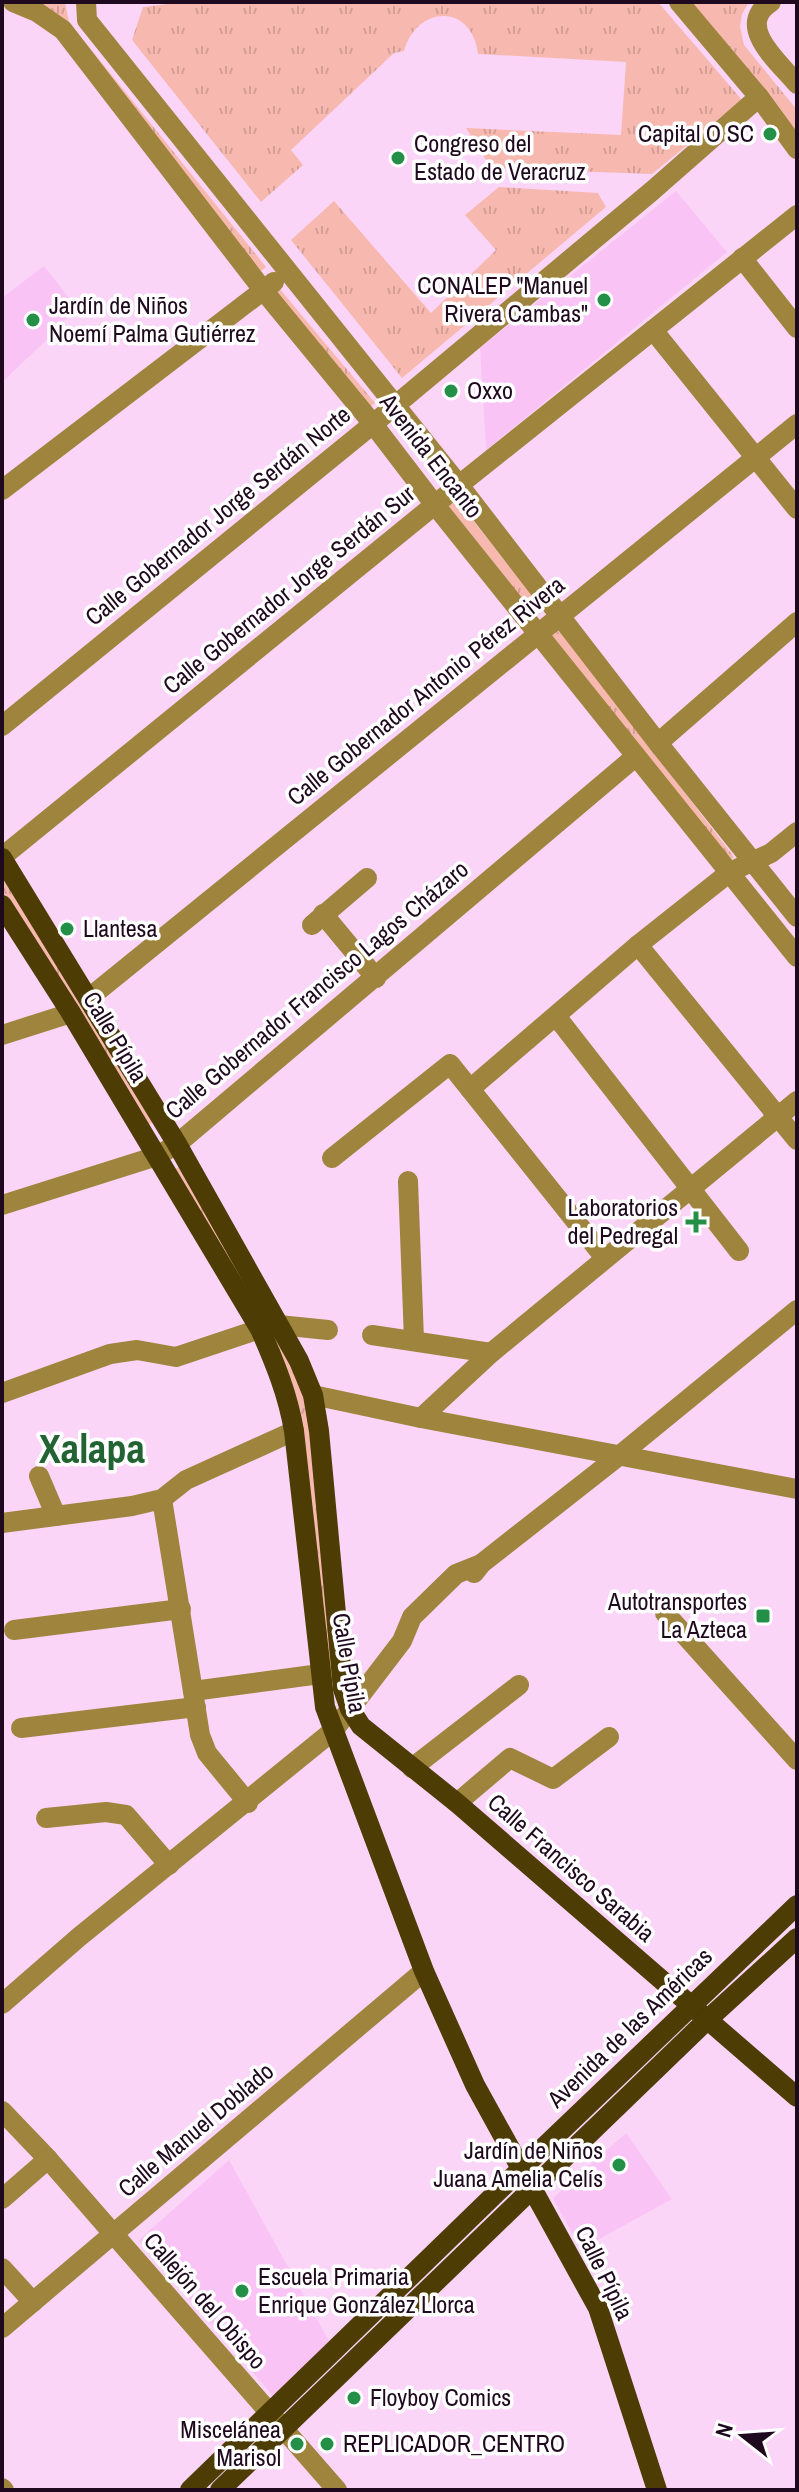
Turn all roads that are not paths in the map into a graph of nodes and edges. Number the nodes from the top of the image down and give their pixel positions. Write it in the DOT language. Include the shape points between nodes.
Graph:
graph roads {
  1 [pos="13,2"];
  2 [pos="86,2"];
  3 [pos="679,2"];
  4 [pos="771,2"];
  5 [pos="797,84"];
  6 [pos="759,97"];
  7 [pos="797,149"];
  8 [pos="797,215"];
  9 [pos="742,258"];
  10 [pos="287,272"];
  11 [pos="263,290"];
  12 [pos="797,328"];
  13 [pos="653,330"];
  14 [pos="395,404"];
  15 [pos="373,424"];
  16 [pos="797,424"];
  17 [pos="754,457"];
  18 [pos="459,485"];
  19 [pos="2,490"];
  20 [pos="435,505"];
  21 [pos="797,509"];
  22 [pos="560,615"];
  23 [pos="797,622"];
  24 [pos="539,633"];
  25 [pos="2,726"];
  26 [pos="658,743"];
  27 [pos="635,757"];
  28 [pos="797,832"];
  29 [pos="2,858"];
  30 [pos="751,861"];
  31 [pos="730,872"];
  32 [pos="367,878"];
  33 [pos="2,905"];
  34 [pos="797,917"];
  35 [pos="638,945"];
  36 [pos="797,957"];
  37 [pos="376,978"];
  38 [pos="89,998"];
  39 [pos="71,1013"];
  40 [pos="556,1016"];
  41 [pos="2,1035"];
  42 [pos="465,1083"];
  43 [pos="797,1101"];
  44 [pos="779,1117"];
  45 [pos="797,1140"];
  46 [pos="177,1144"];
  47 [pos="157,1156"];
  48 [pos="332,1158"];
  49 [pos="408,1181"];
  50 [pos="689,1188"];
  51 [pos="2,1205"];
  52 [pos="739,1251"];
  53 [pos="605,1258"];
  54 [pos="797,1310"];
  55 [pos="270,1327"];
  56 [pos="328,1330"];
  57 [pos="372,1335"];
  58 [pos="414,1340"];
  59 [pos="491,1353"];
  60 [pos="2,1393"];
  61 [pos="313,1395"];
  62 [pos="421,1418"];
  63 [pos="294,1431"];
  64 [pos="620,1455"];
  65 [pos="39,1476"];
  66 [pos="797,1489"];
  67 [pos="162,1499"];
  68 [pos="56,1516"];
  69 [pos="2,1523"];
  70 [pos="181,1609"];
  71 [pos="665,1613"];
  72 [pos="14,1630"];
  73 [pos="320,1674"];
  74 [pos="519,1685"];
  75 [pos="194,1699"];
  76 [pos="350,1709"];
  77 [pos="21,1728"];
  78 [pos="334,1730"];
  79 [pos="609,1737"];
  80 [pos="797,1760"];
  81 [pos="412,1768"];
  82 [pos="248,1803"];
  83 [pos="457,1803"];
  84 [pos="46,1818"];
  85 [pos="169,1865"];
  86 [pos="797,1905"];
  87 [pos="797,1938"];
  88 [pos="424,1971"];
  89 [pos="2,2004"];
  90 [pos="690,2006"];
  91 [pos="706,2021"];
  92 [pos="797,2097"];
  93 [pos="2,2111"];
  94 [pos="48,2159"];
  95 [pos="521,2169"];
  96 [pos="531,2190"];
  97 [pos="2,2199"];
  98 [pos="113,2235"];
  99 [pos="2,2268"];
  100 [pos="33,2302"];
  101 [pos="2,2328"];
  102 [pos="270,2413"];
  103 [pos="285,2429"];
  104 [pos="190,2490"];
  105 [pos="220,2490"];
  106 [pos="337,2490"];
  107 [pos="657,2490"];
  1 -- 11 [label="street, Avenida Encanto" via="63,30"];
  2 -- 10 [label="street, Avenida Encanto" via="87,20"];
  3 -- 6 [label="street"];
  4 -- 5 [label="street" via="758,13 759,38"];
  6 -- 7 [label="street"];
  6 -- 14 [label="street, Calle Gobernador Jorge Serdán Norte"];
  8 -- 9 [label="street, Calle Gobernador Jorge Serdán Sur"];
  9 -- 12 [label="street"];
  9 -- 13 [label="street, Calle Gobernador Jorge Serdán Sur"];
  10 -- 11 [label="street"];
  10 -- 14 [label="street, Avenida Encanto"];
  11 -- 15 [label="street, Avenida Encanto"];
  11 -- 19 [label="street"];
  13 -- 17 [label="street"];
  13 -- 18 [label="street, Calle Gobernador Jorge Serdán Sur"];
  14 -- 15 [label="street, Calle Gobernador Jorge Serdán Norte"];
  14 -- 18 [label="street, Avenida Encanto"];
  15 -- 20 [label="street, Avenida Encanto"];
  15 -- 25 [label="street, Calle Gobernador Jorge Serdán Norte"];
  16 -- 17 [label="street, Calle Gobernador Antonio Pérez Rivera"];
  17 -- 21 [label="street"];
  17 -- 22 [label="street, Calle Gobernador Antonio Pérez Rivera"];
  18 -- 20 [label="street, Calle Gobernador Jorge Serdán Sur"];
  18 -- 22 [label="street, Avenida Encanto"];
  20 -- 24 [label="street, Avenida Encanto"];
  20 -- 29 [label="street, Calle Gobernador Jorge Serdán Sur"];
  22 -- 24 [label="street, Calle Gobernador Antonio Pérez Rivera"];
  22 -- 26 [label="street, Avenida Encanto"];
  23 -- 26 [label="street"];
  24 -- 27 [label="street, Avenida Encanto"];
  24 -- 38 [label="street, Calle Gobernador Antonio Pérez Rivera"];
  26 -- 30 [label="street, Avenida Encanto"];
  27 -- 31 [label="street, Avenida Encanto"];
  27 -- 37 [label="street, Calle Gobernador Francisco Lagos Cházaro"];
  28 -- 30 [label="street"];
  29 -- 38 [label="main road, Calle Pípila"];
  30 -- 31 [label="street"];
  30 -- 34 [label="street, Avenida Encanto"];
  31 -- 35 [label="street"];
  31 -- 36 [label="street, Avenida Encanto"];
  32 -- 37 [label="street" via="318,920"];
  33 -- 39 [label="main road, Calle Pípila"];
  35 -- 40 [label="street"];
  35 -- 44 [label="street"];
  37 -- 46 [label="street, Calle Gobernador Francisco Lagos Cházaro"];
  38 -- 46 [label="main road, Calle Pípila"];
  39 -- 41 [label="street"];
  39 -- 47 [label="main road, Calle Pípila"];
  40 -- 42 [label="street"];
  40 -- 50 [label="street"];
  42 -- 48 [label="street" via="450,1064"];
  42 -- 53 [label="street"];
  43 -- 44 [label="street"];
  44 -- 45 [label="street"];
  44 -- 50 [label="street"];
  46 -- 47 [label="street, Calle Gobernador Francisco Lagos Cházaro"];
  46 -- 55 [label="main road, Calle Pípila"];
  47 -- 51 [label="street, Calle Gobernador Francisco Lagos Cházaro"];
  47 -- 55 [label="main road, Calle Pípila"];
  49 -- 58 [label="street"];
  50 -- 52 [label="street"];
  50 -- 53 [label="street"];
  53 -- 59 [label="street"];
  54 -- 64 [label="street"];
  55 -- 56 [label="street"];
  55 -- 60 [label="street" via="176,1357 137,1350 110,1354"];
  55 -- 61 [label="main road, Calle Pípila" via="299,1361"];
  55 -- 63 [label="main road, Calle Pípila"];
  57 -- 58 [label="street"];
  58 -- 59 [label="street"];
  59 -- 62 [label="street"];
  61 -- 62 [label="street"];
  61 -- 76 [label="main road, Calle Pípila" via="343,1689"];
  62 -- 64 [label="street"];
  63 -- 67 [label="street" via="186,1480"];
  63 -- 73 [label="main road, Calle Pípila"];
  64 -- 66 [label="street"];
  64 -- 76 [label="street" via="481,1564 402,1641"];
  65 -- 68 [label="street"];
  67 -- 68 [label="street"];
  67 -- 70 [label="street"];
  68 -- 69 [label="street"];
  70 -- 72 [label="street"];
  70 -- 75 [label="street"];
  71 -- 80 [label="street"];
  73 -- 75 [label="street"];
  73 -- 78 [label="main road, Calle Pípila"];
  74 -- 81 [label="street"];
  75 -- 77 [label="street"];
  75 -- 82 [label="street" via="207,1753"];
  76 -- 78 [label="street"];
  76 -- 81 [label="main road, Calle Francisco Sarabia" via="361,1726"];
  78 -- 82 [label="street"];
  78 -- 88 [label="main road, Calle Pípila"];
  79 -- 83 [label="street" via="553,1779 510,1758"];
  81 -- 83 [label="main road, Calle Francisco Sarabia"];
  82 -- 85 [label="street"];
  83 -- 90 [label="main road, Calle Francisco Sarabia"];
  84 -- 85 [label="street" via="126,1815"];
  85 -- 89 [label="street"];
  86 -- 90 [label="main road, Avenida de las Américas"];
  87 -- 91 [label="main road, Avenida de las Américas"];
  88 -- 95 [label="main road, Calle Pípila" via="475,2085"];
  88 -- 98 [label="street, Calle Manuel Doblado"];
  90 -- 91 [label="main road, Calle Francisco Sarabia"];
  90 -- 95 [label="main road, Avenida de las Américas"];
  91 -- 92 [label="main road, Calle Francisco Sarabia"];
  91 -- 96 [label="main road, Avenida de las Américas"];
  93 -- 94 [label="street, Callejón del Obispo"];
  94 -- 97 [label="street"];
  94 -- 98 [label="street, Callejón del Obispo"];
  95 -- 96 [label="main road, Calle Pípila"];
  95 -- 102 [label="main road, Avenida de las Américas"];
  96 -- 103 [label="main road, Avenida de las Américas"];
  96 -- 107 [label="main road, Calle Pípila" via="598,2308"];
  98 -- 100 [label="street, Calle Manuel Doblado"];
  98 -- 102 [label="street, Callejón del Obispo"];
  99 -- 100 [label="street"];
  100 -- 101 [label="street, Calle Manuel Doblado"];
  102 -- 103 [label="street, Callejón del Obispo"];
  102 -- 104 [label="main road, Avenida de las Américas"];
  103 -- 105 [label="main road, Avenida de las Américas"];
  103 -- 106 [label="street, Callejón del Obispo"];
}
